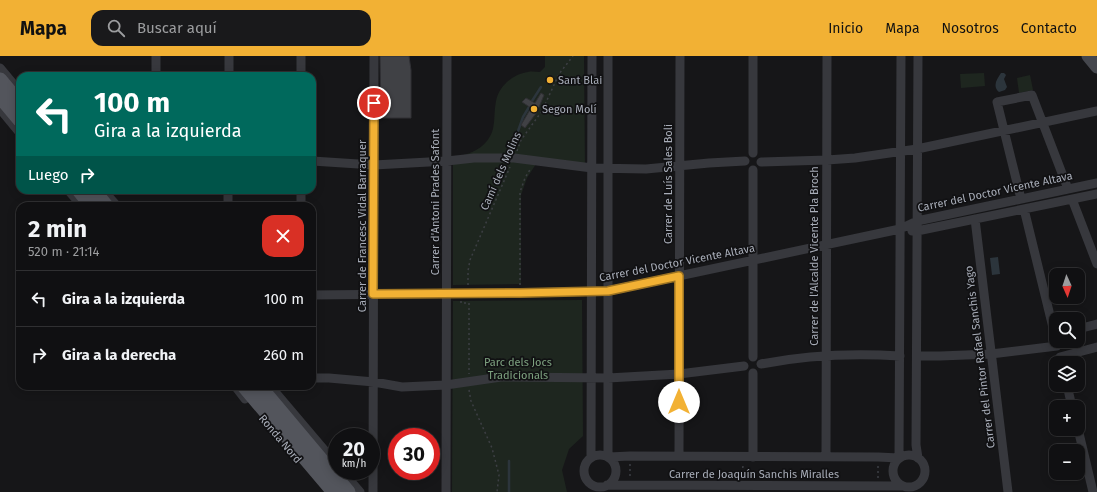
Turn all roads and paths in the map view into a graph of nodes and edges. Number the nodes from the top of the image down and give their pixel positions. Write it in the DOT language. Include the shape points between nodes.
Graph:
graph roads {
  1 [pos="156,56"];
  2 [pos="229,56"];
  3 [pos="301,56"];
  4 [pos="374,56"];
  5 [pos="447,56"];
  6 [pos="572,56"];
  7 [pos="592,56"];
  8 [pos="608,56"];
  9 [pos="680,56"];
  10 [pos="754,56"];
  11 [pos="827,56"];
  12 [pos="901,56"];
  13 [pos="918,56"];
  14 [pos="1088,56"];
  15 [pos="1097,67"];
  16 [pos="0,68"];
  17 [pos="156,72"];
  18 [pos="229,72"];
  19 [pos="301,72"];
  20 [pos="0,80"];
  21 [pos="16,87"];
  22 [pos="0,96"];
  23 [pos="16,99"];
  24 [pos="0,109"];
  25 [pos="1097,111"];
  26 [pos="16,115"];
  27 [pos="1042,122"];
  28 [pos="16,128"];
  29 [pos="1004,130"];
  30 [pos="918,149"];
  31 [pos="901,152"];
  32 [pos="753,153"];
  33 [pos="514,158"];
  34 [pos="827,160"];
  35 [pos="316,161"];
  36 [pos="447,161"];
  37 [pos="535,161"];
  38 [pos="744,161"];
  39 [pos="761,162"];
  40 [pos="374,165"];
  41 [pos="680,166"];
  42 [pos="592,168"];
  43 [pos="608,168"];
  44 [pos="753,170"];
  45 [pos="1097,183"];
  46 [pos="1068,189"];
  47 [pos="72,194"];
  48 [pos="82,194"];
  49 [pos="96,194"];
  50 [pos="106,194"];
  51 [pos="1097,194"];
  52 [pos="1021,199"];
  53 [pos="1072,199"];
  54 [pos="78,202"];
  55 [pos="89,202"];
  56 [pos="103,202"];
  57 [pos="114,202"];
  58 [pos="1024,209"];
  59 [pos="975,219"];
  60 [pos="917,221"];
  61 [pos="900,230"];
  62 [pos="917,231"];
  63 [pos="826,245"];
  64 [pos="753,260"];
  65 [pos="1097,264"];
  66 [pos="679,276"];
  67 [pos="520,286"];
  68 [pos="608,291"];
  69 [pos="591,292"];
  70 [pos="446,293"];
  71 [pos="461,293"];
  72 [pos="316,294"];
  73 [pos="373,294"];
  74 [pos="1049,312"];
  75 [pos="1097,324"];
  76 [pos="1085,327"];
  77 [pos="1049,341"];
  78 [pos="1097,347"];
  79 [pos="991,354"];
  80 [pos="826,355"];
  81 [pos="900,356"];
  82 [pos="917,356"];
  83 [pos="1072,356"];
  84 [pos="753,357"];
  85 [pos="761,364"];
  86 [pos="744,366"];
  87 [pos="752,373"];
  88 [pos="679,374"];
  89 [pos="316,378"];
  90 [pos="591,378"];
  91 [pos="608,378"];
  92 [pos="374,382"];
  93 [pos="469,382"];
  94 [pos="446,385"];
  95 [pos="238,390"];
  96 [pos="247,390"];
  97 [pos="262,390"];
  98 [pos="273,390"];
  99 [pos="1080,436"];
  100 [pos="328,454"];
  101 [pos="630,456"];
  102 [pos="679,456"];
  103 [pos="591,457"];
  104 [pos="608,457"];
  105 [pos="743,457"];
  106 [pos="753,457"];
  107 [pos="826,457"];
  108 [pos="878,457"];
  109 [pos="899,458"];
  110 [pos="918,458"];
  111 [pos="350,480"];
  112 [pos="607,485"];
  113 [pos="630,485"];
  114 [pos="742,485"];
  115 [pos="878,486"];
  116 [pos="908,488"];
  117 [pos="597,489"];
  118 [pos="753,489"];
  119 [pos="325,492"];
  120 [pos="334,492"];
  121 [pos="348,492"];
  122 [pos="360,492"];
  123 [pos="373,492"];
  124 [pos="446,492"];
  125 [pos="497,492"];
  126 [pos="1008,492"];
  127 [pos="1093,492"];
  1 -- 17 [label="street"];
  2 -- 18 [label="street"];
  3 -- 19 [label="street"];
  4 -- 40 [label="street, Carrer de Francesc Vidal Barraquer"];
  5 -- 36 [label="street, Carrer d'Antoni Prades Safont"];
  6 -- 33 [label="path, Camí dels Molins" via="559,74 542,111 521,140"];
  7 -- 42 [label="street"];
  8 -- 43 [label="street"];
  9 -- 41 [label="street, Carrer de Luís Sales Boli"];
  10 -- 32 [label="street"];
  11 -- 34 [label="street, Carrer de l'Alcalde Vicente Pla Broch"];
  12 -- 31 [label="street"];
  13 -- 30 [label="street"];
  14 -- 15 [label="street"];
  16 -- 21 [label="street"];
  20 -- 23 [label="main road"];
  22 -- 26 [label="main road"];
  24 -- 28 [label="street"];
  25 -- 27 [label="street"];
  27 -- 29 [label="street"];
  27 -- 29 [label="street" via="1032,95 997,102"];
  27 -- 46 [label="street"];
  29 -- 30 [label="street"];
  29 -- 52 [label="street"];
  30 -- 31 [label="street"];
  30 -- 60 [label="street"];
  31 -- 34 [label="street"];
  31 -- 61 [label="street"];
  32 -- 38 [label="street" via="746,156"];
  32 -- 39 [label="street" via="760,156"];
  33 -- 36 [label="street"];
  33 -- 37 [label="street"];
  33 -- 71 [label="path, Camí dels Molins" via="470,260 468,285 461,285"];
  34 -- 39 [label="street"];
  34 -- 63 [label="street, Carrer de l'Alcalde Vicente Pla Broch"];
  35 -- 40 [label="street"];
  36 -- 40 [label="street"];
  36 -- 70 [label="street, Carrer d'Antoni Prades Safont"];
  37 -- 42 [label="street"];
  37 -- 67 [label="path" via="520,192"];
  38 -- 41 [label="street"];
  38 -- 44 [label="street" via="748,168"];
  39 -- 44 [label="street" via="758,168"];
  40 -- 73 [label="street, Carrer de Francesc Vidal Barraquer"];
  41 -- 43 [label="street" via="646,169"];
  41 -- 66 [label="street, Carrer de Luís Sales Boli"];
  42 -- 43 [label="street"];
  42 -- 69 [label="street"];
  43 -- 68 [label="street"];
  44 -- 64 [label="street"];
  45 -- 46 [label="street, Carrer del Doctor Vicente Altava"];
  46 -- 52 [label="street, Carrer del Doctor Vicente Altava"];
  47 -- 54 [label="street"];
  48 -- 55 [label="main road"];
  49 -- 56 [label="main road"];
  50 -- 57 [label="street"];
  51 -- 53 [label="street, Carrer del Doctor Vicente Altava"];
  52 -- 60 [label="street, Carrer del Doctor Vicente Altava"];
  53 -- 58 [label="street, Carrer del Doctor Vicente Altava"];
  53 -- 65 [label="street"];
  58 -- 59 [label="street, Carrer del Doctor Vicente Altava"];
  58 -- 74 [label="street"];
  59 -- 62 [label="street, Carrer del Doctor Vicente Altava"];
  59 -- 79 [label="street, Carrer del Pintor Rafael Sanchis Yago"];
  60 -- 61 [label="street, Carrer del Doctor Vicente Altava"];
  60 -- 62 [label="street"];
  61 -- 62 [label="street, Carrer del Doctor Vicente Altava"];
  61 -- 63 [label="street, Carrer del Doctor Vicente Altava"];
  61 -- 81 [label="street"];
  62 -- 82 [label="street"];
  63 -- 64 [label="street, Carrer del Doctor Vicente Altava"];
  63 -- 80 [label="street, Carrer de l'Alcalde Vicente Pla Broch"];
  64 -- 66 [label="street, Carrer del Doctor Vicente Altava"];
  64 -- 84 [label="street"];
  66 -- 68 [label="street, Carrer del Doctor Vicente Altava"];
  66 -- 88 [label="street, Carrer de Luís Sales Boli"];
  68 -- 69 [label="street, Carrer del Doctor Vicente Altava"];
  68 -- 91 [label="street"];
  69 -- 71 [label="street, Carrer del Doctor Vicente Altava"];
  69 -- 90 [label="street"];
  70 -- 71 [label="street, Carrer del Doctor Vicente Altava"];
  70 -- 73 [label="street, Carrer del Doctor Vicente Altava"];
  70 -- 94 [label="street, Carrer d'Antoni Prades Safont"];
  71 -- 93 [label="path" via="461,303 468,303"];
  72 -- 73 [label="street, Carrer del Doctor Vicente Altava"];
  73 -- 92 [label="street, Carrer de Francesc Vidal Barraquer"];
  75 -- 76 [label="street"];
  77 -- 79 [label="street"];
  78 -- 83 [label="street"];
  79 -- 82 [label="street"];
  79 -- 126 [label="street, Carrer del Pintor Rafael Sanchis Yago"];
  80 -- 81 [label="street"];
  80 -- 85 [label="street"];
  80 -- 107 [label="street, Carrer de l'Alcalde Vicente Pla Broch"];
  81 -- 109 [label="street"];
  82 -- 110 [label="street"];
  84 -- 85 [label="street"];
  84 -- 86 [label="street" via="747,359"];
  85 -- 87 [label="street" via="759,370"];
  86 -- 87 [label="street"];
  86 -- 88 [label="street"];
  87 -- 106 [label="street"];
  88 -- 91 [label="street"];
  88 -- 102 [label="street, Carrer de Luís Sales Boli"];
  89 -- 92 [label="street"];
  90 -- 91 [label="street"];
  90 -- 93 [label="street" via="501,377"];
  90 -- 103 [label="street"];
  91 -- 104 [label="street"];
  92 -- 94 [label="street" via="402,387"];
  92 -- 123 [label="street, Carrer de Francesc Vidal Barraquer"];
  93 -- 94 [label="street"];
  93 -- 125 [label="path" via="471,401 492,448 498,475"];
  94 -- 124 [label="street, Carrer d'Antoni Prades Safont"];
  95 -- 119 [label="street, Ronda Nord"];
  96 -- 120 [label="main road, Ronda Nord"];
  97 -- 121 [label="main road, Ronda Nord"];
  98 -- 100 [label="street"];
  99 -- 127 [label="street"];
  101 -- 102 [label="street, Carrer de Joaquín Sanchis Miralles"];
  101 -- 104 [label="street, Carrer de Joaquín Sanchis Miralles"];
  101 -- 113 [label="path"];
  102 -- 105 [label="street, Carrer de Joaquín Sanchis Miralles"];
  103 -- 104 [label="street" via="599,454"];
  103 -- 117 [label="street" via="585,465 584,474 588,482"];
  104 -- 112 [label="street" via="616,466 615,477"];
  105 -- 106 [label="street, Carrer de Joaquín Sanchis Miralles"];
  105 -- 114 [label="path"];
  106 -- 107 [label="street, Carrer de Joaquín Sanchis Miralles"];
  107 -- 108 [label="street, Carrer de Joaquín Sanchis Miralles"];
  108 -- 109 [label="street, Carrer de Joaquín Sanchis Miralles"];
  108 -- 115 [label="path"];
  109 -- 110 [label="street" via="909,455"];
  109 -- 116 [label="street" via="893,467 894,478"];
  110 -- 116 [label="street" via="924,465 925,475 920,484"];
  111 -- 122 [label="street"];
  112 -- 113 [label="street, Carrer de Joaquín Sanchis Miralles"];
  112 -- 117 [label="street"];
  113 -- 114 [label="street, Carrer de Joaquín Sanchis Miralles"];
  114 -- 118 [label="street, Carrer de Joaquín Sanchis Miralles"];
  115 -- 116 [label="street, Carrer de Joaquín Sanchis Miralles"];
  115 -- 118 [label="street, Carrer de Joaquín Sanchis Miralles"];
}
